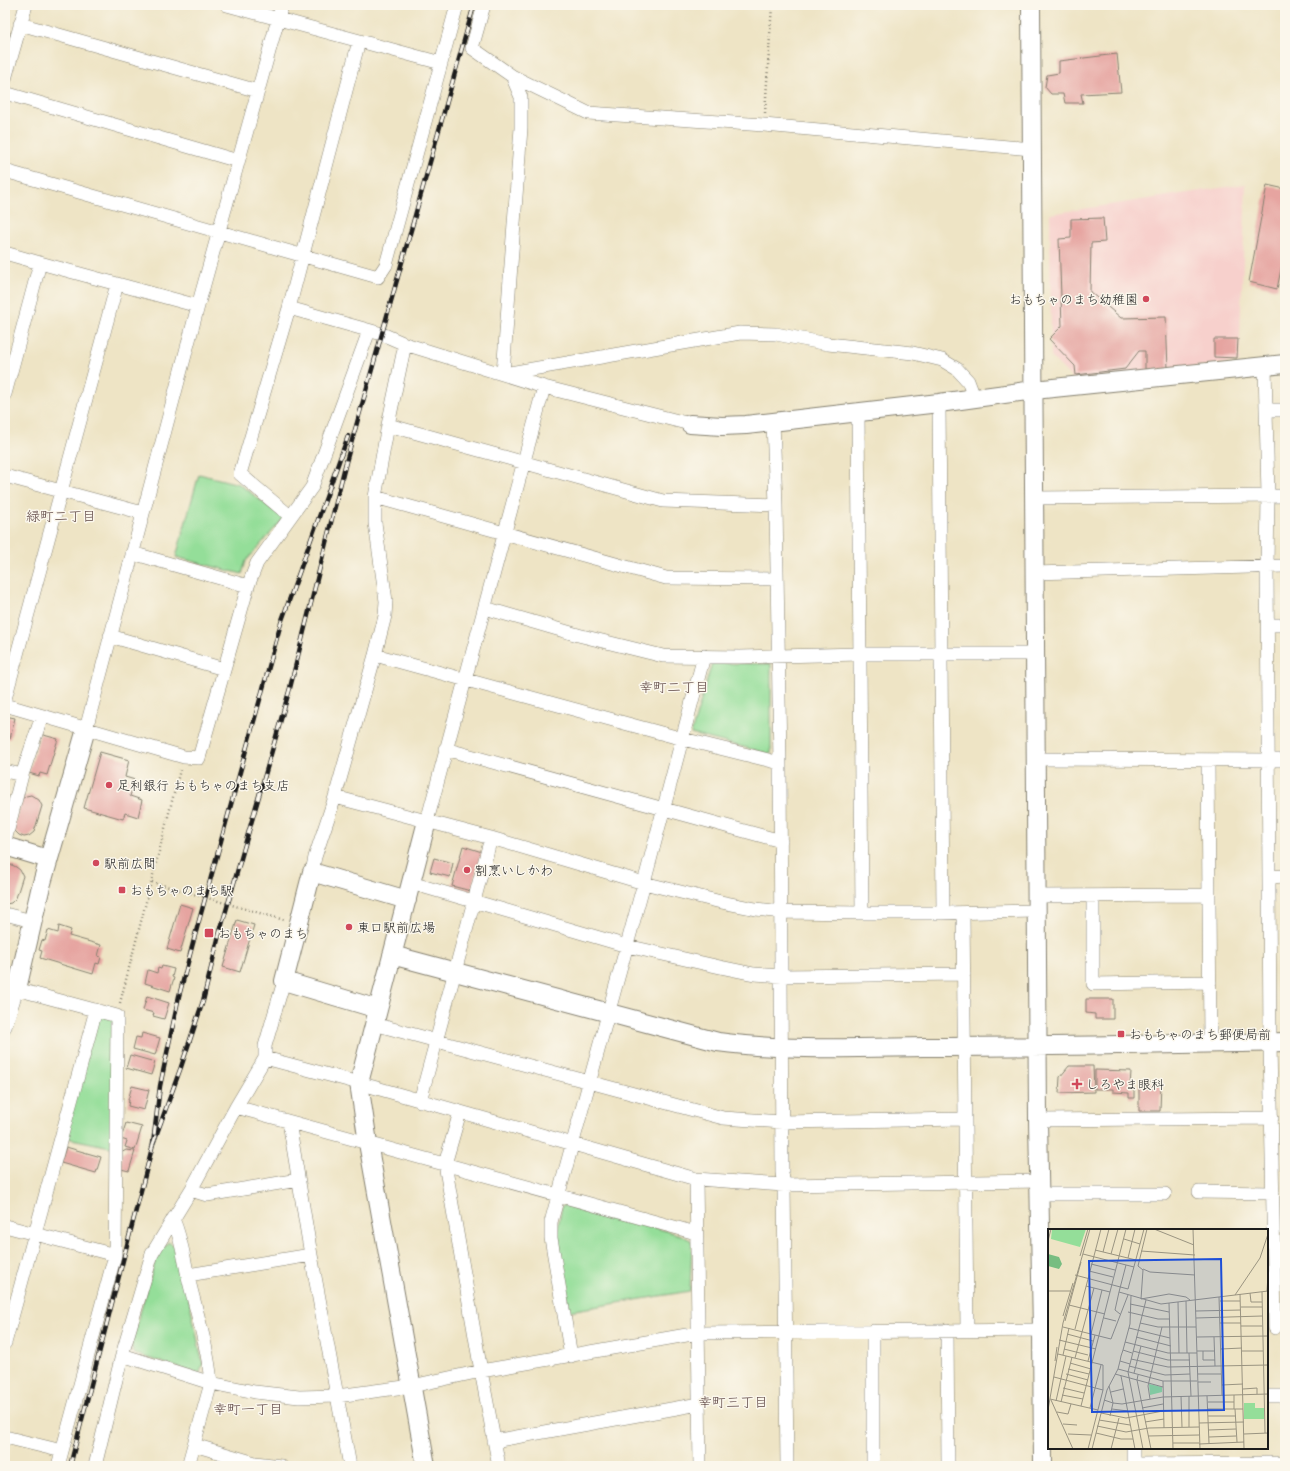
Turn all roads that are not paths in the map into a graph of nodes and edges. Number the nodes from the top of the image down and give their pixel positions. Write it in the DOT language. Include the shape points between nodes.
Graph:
graph roads {
  1 [pos="26,5"];
  2 [pos="227,5"];
  3 [pos="282,5"];
  4 [pos="457,5"];
  5 [pos="484,5"];
  6 [pos="1031,5"];
  7 [pos="278,19"];
  8 [pos="20,24"];
  9 [pos="359,41"];
  10 [pos="441,63"];
  11 [pos="512,76"];
  12 [pos="5,79"];
  13 [pos="258,91"];
  14 [pos="5,93"];
  15 [pos="1032,149"];
  16 [pos="238,160"];
  17 [pos="5,171"];
  18 [pos="218,232"];
  19 [pos="5,253"];
  20 [pos="304,255"];
  21 [pos="40,263"];
  22 [pos="117,284"];
  23 [pos="198,306"];
  24 [pos="289,308"];
  25 [pos="369,330"];
  26 [pos="405,344"];
  27 [pos="1285,364"];
  28 [pos="1265,366"];
  29 [pos="502,374"];
  30 [pos="544,387"];
  31 [pos="1034,390"];
  32 [pos="5,394"];
  33 [pos="974,397"];
  34 [pos="939,403"];
  35 [pos="1266,410"];
  36 [pos="1285,410"];
  37 [pos="858,412"];
  38 [pos="773,421"];
  39 [pos="690,424"];
  40 [pos="388,425"];
  41 [pos="524,462"];
  42 [pos="5,476"];
  43 [pos="61,491"];
  44 [pos="1268,496"];
  45 [pos="1285,496"];
  46 [pos="375,497"];
  47 [pos="1033,498"];
  48 [pos="776,505"];
  49 [pos="143,513"];
  50 [pos="290,516"];
  51 [pos="505,534"];
  52 [pos="132,553"];
  53 [pos="1267,566"];
  54 [pos="1285,566"];
  55 [pos="1034,573"];
  56 [pos="777,579"];
  57 [pos="248,586"];
  58 [pos="485,608"];
  59 [pos="1268,625"];
  60 [pos="1285,625"];
  61 [pos="110,636"];
  62 [pos="861,654"];
  63 [pos="941,654"];
  64 [pos="1035,654"];
  65 [pos="375,655"];
  66 [pos="778,655"];
  67 [pos="704,656"];
  68 [pos="224,669"];
  69 [pos="465,680"];
  70 [pos="5,699"];
  71 [pos="5,705"];
  72 [pos="42,716"];
  73 [pos="86,729"];
  74 [pos="683,739"];
  75 [pos="445,749"];
  76 [pos="1036,759"];
  77 [pos="1208,760"];
  78 [pos="1269,760"];
  79 [pos="1285,760"];
  80 [pos="780,763"];
  81 [pos="5,771"];
  82 [pos="22,775"];
  83 [pos="335,797"];
  84 [pos="664,809"];
  85 [pos="427,821"];
  86 [pos="491,838"];
  87 [pos="5,841"];
  88 [pos="781,841"];
  89 [pos="5,846"];
  90 [pos="48,859"];
  91 [pos="312,872"];
  92 [pos="1270,876"];
  93 [pos="1285,876"];
  94 [pos="644,884"];
  95 [pos="409,892"];
  96 [pos="1209,895"];
  97 [pos="1093,896"];
  98 [pos="474,901"];
  99 [pos="1037,903"];
  100 [pos="782,912"];
  101 [pos="963,913"];
  102 [pos="5,914"];
  103 [pos="862,914"];
  104 [pos="943,914"];
  105 [pos="32,921"];
  106 [pos="627,946"];
  107 [pos="392,955"];
  108 [pos="456,971"];
  109 [pos="964,974"];
  110 [pos="782,976"];
  111 [pos="284,981"];
  112 [pos="1210,982"];
  113 [pos="11,988"];
  114 [pos="96,1010"];
  115 [pos="609,1012"];
  116 [pos="376,1016"];
  117 [pos="5,1027"];
  118 [pos="437,1041"];
  119 [pos="1278,1042"];
  120 [pos="1210,1043"];
  121 [pos="1038,1046"];
  122 [pos="965,1047"];
  123 [pos="782,1048"];
  124 [pos="266,1058"];
  125 [pos="590,1082"];
  126 [pos="359,1083"];
  127 [pos="420,1101"];
  128 [pos="236,1107"];
  129 [pos="460,1112"];
  130 [pos="1272,1118"];
  131 [pos="965,1119"];
  132 [pos="1038,1120"];
  133 [pos="289,1122"];
  134 [pos="782,1122"];
  135 [pos="368,1143"];
  136 [pos="573,1145"];
  137 [pos="445,1164"];
  138 [pos="696,1179"];
  139 [pos="298,1180"];
  140 [pos="965,1182"];
  141 [pos="784,1185"];
  142 [pos="1040,1188"];
  143 [pos="191,1190"];
  144 [pos="1199,1192"];
  145 [pos="1273,1193"];
  146 [pos="1165,1194"];
  147 [pos="559,1196"];
  148 [pos="173,1219"];
  149 [pos="5,1226"];
  150 [pos="1279,1227"];
  151 [pos="696,1233"];
  152 [pos="35,1234"];
  153 [pos="115,1255"];
  154 [pos="311,1255"];
  155 [pos="188,1275"];
  156 [pos="1276,1328"];
  157 [pos="947,1330"];
  158 [pos="967,1330"];
  159 [pos="1046,1330"];
  160 [pos="873,1331"];
  161 [pos="698,1332"];
  162 [pos="786,1332"];
  163 [pos="5,1343"];
  164 [pos="122,1355"];
  165 [pos="571,1356"];
  166 [pos="481,1371"];
  167 [pos="211,1383"];
  168 [pos="412,1386"];
  169 [pos="338,1396"];
  170 [pos="1268,1396"];
  171 [pos="1285,1396"];
  172 [pos="699,1404"];
  173 [pos="5,1437"];
  174 [pos="494,1441"];
  175 [pos="194,1445"];
  176 [pos="1132,1449"];
  177 [pos="62,1451"];
  178 [pos="1285,1463"];
  179 [pos="1133,1465"];
  180 [pos="58,1466"];
  181 [pos="95,1466"];
  182 [pos="188,1466"];
  183 [pos="281,1466"];
  184 [pos="350,1466"];
  185 [pos="426,1466"];
  186 [pos="499,1466"];
  187 [pos="700,1466"];
  188 [pos="787,1466"];
  189 [pos="873,1466"];
  190 [pos="948,1466"];
  191 [pos="1043,1466"];
  1 -- 8 [label="street"];
  2 -- 7 [label="street"];
  3 -- 7 [label="street"];
  4 -- 10 [label="street"];
  5 -- 11 [label="street" via="472,48"];
  6 -- 15 [label="street"];
  7 -- 9 [label="street"];
  7 -- 13 [label="street"];
  8 -- 12 [label="street"];
  8 -- 13 [label="street"];
  9 -- 10 [label="street"];
  9 -- 20 [label="street"];
  10 -- 20 [label="street" via="386,265 378,277"];
  11 -- 15 [label="street" via="588,113 764,125"];
  11 -- 29 [label="street" via="521,97 521,128"];
  13 -- 16 [label="street"];
  14 -- 16 [label="street"];
  15 -- 31 [label="street"];
  16 -- 18 [label="street"];
  17 -- 18 [label="street"];
  18 -- 20 [label="street"];
  18 -- 23 [label="street"];
  19 -- 21 [label="street"];
  20 -- 24 [label="street"];
  21 -- 22 [label="street"];
  21 -- 32 [label="street"];
  22 -- 23 [label="street"];
  22 -- 43 [label="street"];
  23 -- 49 [label="street"];
  24 -- 25 [label="street"];
  24 -- 50 [label="street" via="240,474"];
  25 -- 26 [label="street"];
  25 -- 50 [label="street" via="312,486"];
  26 -- 29 [label="street"];
  26 -- 40 [label="street"];
  27 -- 28 [label="street"];
  28 -- 31 [label="street"];
  28 -- 35 [label="street"];
  29 -- 30 [label="street"];
  29 -- 33 [label="street" via="740,333 776,334 828,344 913,353 942,360 957,369 968,381"];
  30 -- 39 [label="street"];
  30 -- 41 [label="street"];
  31 -- 33 [label="street"];
  31 -- 47 [label="street"];
  33 -- 34 [label="street"];
  34 -- 37 [label="street"];
  34 -- 63 [label="street"];
  35 -- 36 [label="street"];
  35 -- 44 [label="street"];
  37 -- 38 [label="street"];
  37 -- 62 [label="street"];
  38 -- 39 [label="street" via="722,426"];
  38 -- 48 [label="street"];
  40 -- 41 [label="street"];
  40 -- 46 [label="street"];
  41 -- 48 [label="street" via="663,501"];
  41 -- 51 [label="street"];
  42 -- 43 [label="street"];
  43 -- 49 [label="street"];
  43 -- 70 [label="street"];
  44 -- 45 [label="street"];
  44 -- 47 [label="street"];
  44 -- 53 [label="street"];
  46 -- 51 [label="street"];
  46 -- 65 [label="street" via="375,523 386,601 385,616"];
  47 -- 55 [label="street"];
  48 -- 56 [label="street"];
  49 -- 52 [label="street"];
  50 -- 57 [label="street" via="257,563"];
  51 -- 56 [label="street" via="666,578"];
  51 -- 58 [label="street"];
  52 -- 57 [label="street"];
  52 -- 61 [label="street"];
  53 -- 54 [label="street"];
  53 -- 55 [label="street"];
  53 -- 59 [label="street"];
  55 -- 64 [label="street"];
  56 -- 66 [label="street"];
  57 -- 68 [label="street"];
  58 -- 67 [label="street" via="663,656"];
  58 -- 69 [label="street"];
  59 -- 60 [label="street"];
  59 -- 78 [label="street"];
  61 -- 68 [label="street"];
  61 -- 73 [label="street"];
  62 -- 63 [label="street"];
  62 -- 66 [label="street"];
  62 -- 103 [label="street"];
  63 -- 64 [label="street"];
  63 -- 104 [label="street"];
  64 -- 76 [label="street"];
  65 -- 69 [label="street"];
  65 -- 83 [label="street"];
  66 -- 67 [label="street"];
  66 -- 80 [label="street"];
  67 -- 74 [label="street"];
  68 -- 73 [label="street" via="199,758 184,757"];
  69 -- 74 [label="street"];
  69 -- 75 [label="street"];
  71 -- 72 [label="street"];
  72 -- 73 [label="street"];
  72 -- 82 [label="street"];
  73 -- 90 [label="street"];
  74 -- 80 [label="street"];
  74 -- 84 [label="street"];
  75 -- 84 [label="street"];
  75 -- 85 [label="street"];
  76 -- 77 [label="street"];
  76 -- 99 [label="street"];
  77 -- 78 [label="street"];
  77 -- 96 [label="street"];
  78 -- 79 [label="street"];
  78 -- 92 [label="street"];
  80 -- 88 [label="street"];
  81 -- 82 [label="street"];
  82 -- 87 [label="street"];
  83 -- 85 [label="street"];
  83 -- 91 [label="street"];
  84 -- 88 [label="street"];
  84 -- 94 [label="street"];
  85 -- 86 [label="street"];
  85 -- 95 [label="street"];
  86 -- 94 [label="street"];
  86 -- 98 [label="street"];
  88 -- 100 [label="street"];
  89 -- 90 [label="street"];
  90 -- 105 [label="street"];
  91 -- 95 [label="street"];
  91 -- 111 [label="street"];
  92 -- 93 [label="street"];
  92 -- 119 [label="street"];
  94 -- 100 [label="street" via="756,910"];
  94 -- 106 [label="street"];
  95 -- 98 [label="street"];
  95 -- 107 [label="street"];
  96 -- 97 [label="street"];
  96 -- 112 [label="street"];
  97 -- 99 [label="street"];
  97 -- 112 [label="street" via="1093,984"];
  98 -- 106 [label="street"];
  98 -- 108 [label="street"];
  99 -- 101 [label="street"];
  99 -- 121 [label="street"];
  100 -- 103 [label="street"];
  100 -- 110 [label="street"];
  101 -- 104 [label="street"];
  101 -- 109 [label="street"];
  102 -- 105 [label="street"];
  103 -- 104 [label="street"];
  105 -- 113 [label="street"];
  106 -- 110 [label="street" via="754,974"];
  106 -- 115 [label="street"];
  107 -- 108 [label="street"];
  107 -- 116 [label="street"];
  108 -- 115 [label="street"];
  108 -- 118 [label="street"];
  109 -- 110 [label="street"];
  109 -- 122 [label="street"];
  110 -- 123 [label="street"];
  111 -- 116 [label="street"];
  111 -- 124 [label="street" via="264,1046"];
  112 -- 120 [label="street"];
  113 -- 114 [label="street"];
  113 -- 117 [label="street"];
  114 -- 152 [label="street"];
  114 -- 153 [label="street" via="117,1016"];
  115 -- 123 [label="street" via="718,1042"];
  115 -- 125 [label="street"];
  116 -- 118 [label="street"];
  116 -- 126 [label="street"];
  118 -- 125 [label="street"];
  118 -- 127 [label="street"];
  119 -- 120 [label="street"];
  119 -- 130 [label="street"];
  120 -- 121 [label="street"];
  121 -- 122 [label="street"];
  121 -- 132 [label="street"];
  122 -- 123 [label="street"];
  122 -- 131 [label="street"];
  123 -- 134 [label="street"];
  124 -- 126 [label="street"];
  124 -- 128 [label="street"];
  125 -- 134 [label="street" via="723,1118"];
  125 -- 136 [label="street"];
  126 -- 127 [label="street"];
  126 -- 135 [label="street"];
  127 -- 129 [label="street"];
  128 -- 133 [label="street"];
  128 -- 143 [label="street"];
  129 -- 136 [label="street"];
  129 -- 137 [label="street"];
  130 -- 132 [label="street"];
  130 -- 145 [label="street"];
  131 -- 134 [label="street"];
  131 -- 140 [label="street"];
  132 -- 142 [label="street"];
  133 -- 135 [label="street"];
  133 -- 139 [label="street"];
  134 -- 141 [label="street"];
  135 -- 137 [label="street"];
  135 -- 168 [label="street"];
  136 -- 138 [label="street"];
  136 -- 147 [label="street"];
  137 -- 147 [label="street"];
  137 -- 166 [label="street"];
  138 -- 141 [label="street"];
  138 -- 151 [label="street"];
  139 -- 143 [label="street" via="207,1195"];
  139 -- 154 [label="street"];
  140 -- 141 [label="street"];
  140 -- 142 [label="street"];
  140 -- 158 [label="street"];
  141 -- 162 [label="street"];
  142 -- 146 [label="street"];
  142 -- 159 [label="street"];
  143 -- 148 [label="street"];
  144 -- 145 [label="street"];
  145 -- 150 [label="street"];
  147 -- 151 [label="street"];
  147 -- 165 [label="street" via="551,1222 551,1238"];
  148 -- 155 [label="street" via="180,1234"];
  148 -- 164 [label="street" via="152,1254"];
  149 -- 152 [label="street"];
  150 -- 156 [label="street"];
  151 -- 161 [label="street"];
  152 -- 153 [label="street"];
  152 -- 163 [label="street"];
  153 -- 177 [label="street"];
  154 -- 155 [label="street"];
  154 -- 169 [label="street"];
  155 -- 167 [label="street" via="209,1363"];
  157 -- 158 [label="street"];
  157 -- 160 [label="street"];
  157 -- 190 [label="street"];
  158 -- 159 [label="street"];
  159 -- 191 [label="street"];
  160 -- 162 [label="street"];
  160 -- 189 [label="street"];
  161 -- 162 [label="street"];
  161 -- 165 [label="street"];
  161 -- 172 [label="street"];
  162 -- 188 [label="street"];
  164 -- 167 [label="street"];
  164 -- 181 [label="street"];
  165 -- 166 [label="street"];
  166 -- 168 [label="street"];
  166 -- 174 [label="street"];
  167 -- 169 [label="street" via="299,1397"];
  167 -- 175 [label="street"];
  168 -- 169 [label="street"];
  168 -- 185 [label="street"];
  169 -- 184 [label="street"];
  170 -- 171 [label="street"];
  172 -- 174 [label="street"];
  172 -- 187 [label="street"];
  173 -- 177 [label="street"];
  174 -- 186 [label="street"];
  175 -- 182 [label="street"];
  175 -- 183 [label="street" via="255,1463"];
  176 -- 179 [label="street"];
  177 -- 180 [label="street"];
  178 -- 179 [label="street"];
}
